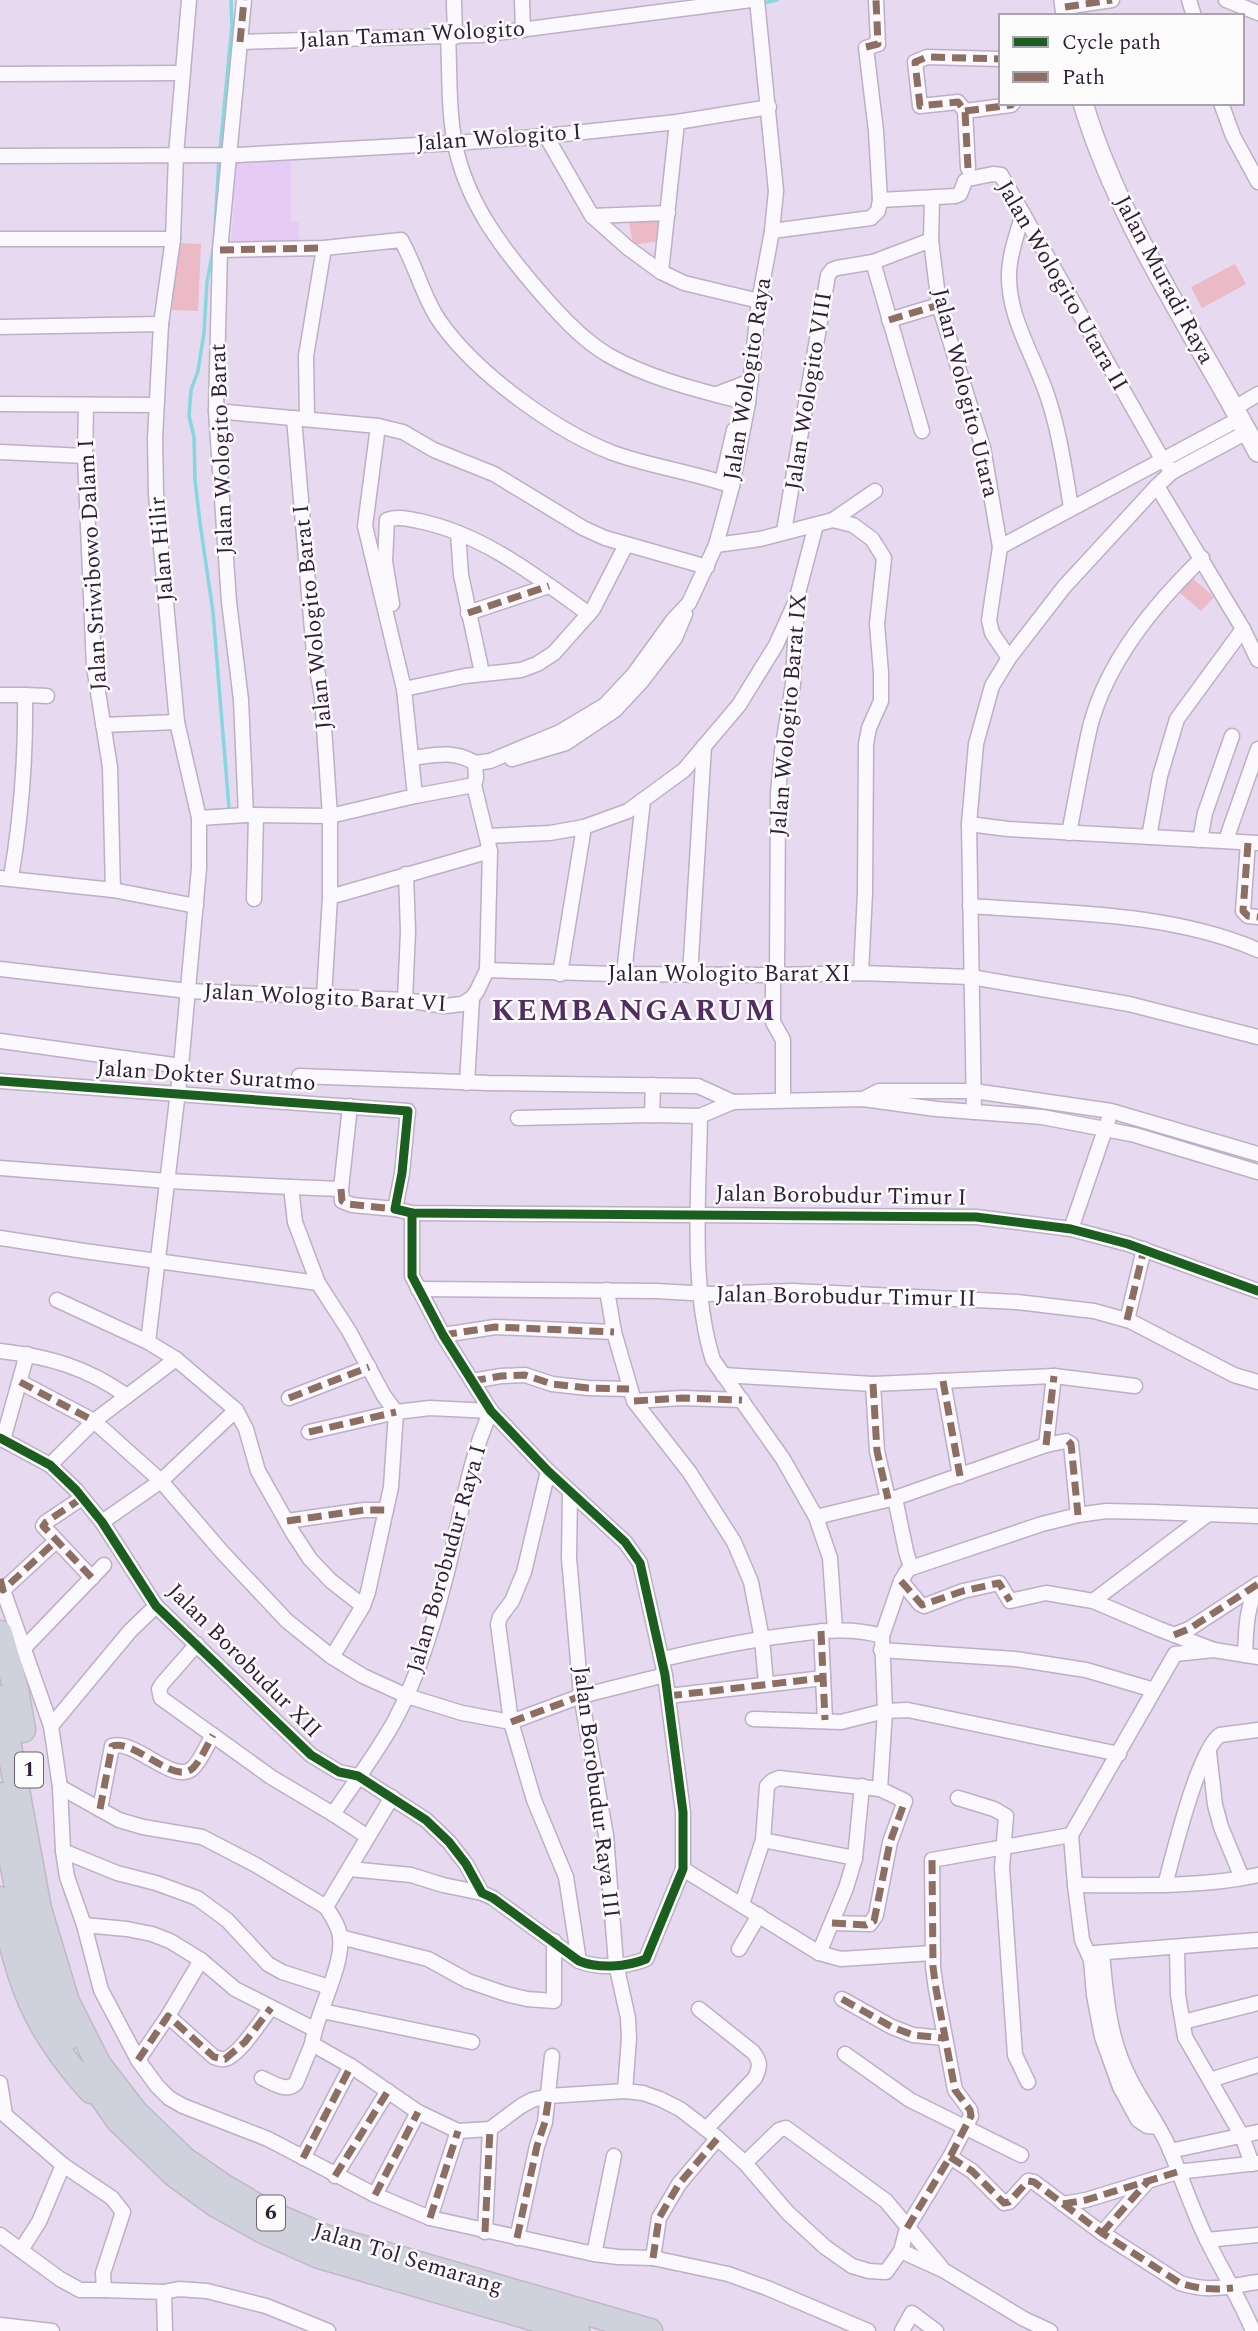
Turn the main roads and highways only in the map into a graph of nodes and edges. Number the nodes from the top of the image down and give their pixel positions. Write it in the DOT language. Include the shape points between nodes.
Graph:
graph roads {
  1 [pos="0,1633"];
  2 [pos="0,1698"];
  3 [pos="0,1795"];
  4 [pos="0,1899"];
  5 [pos="39,1909"];
  6 [pos="118,2120"];
  7 [pos="577,2331"];
  8 [pos="650,2331"];
  1 -- 5 [label="highway, 1" via="16,1689 36,1823"];
  2 -- 5 [label="highway, Jalan Tol Semarang / 6"];
  3 -- 6 [label="highway, Jalan Tol Semarang / 6" via="29,1944 51,2007"];
  4 -- 6 [label="highway" via="23,1983 41,2024 69,2066"];
  5 -- 8 [label="highway, Jalan Tol Semarang / 6" via="67,2002 99,2065 136,2113 185,2160 267,2212 325,2238"];
  6 -- 7 [label="highway, Jalan Tol Semarang / 6" via="175,2175 263,2231 319,2256"];
}
